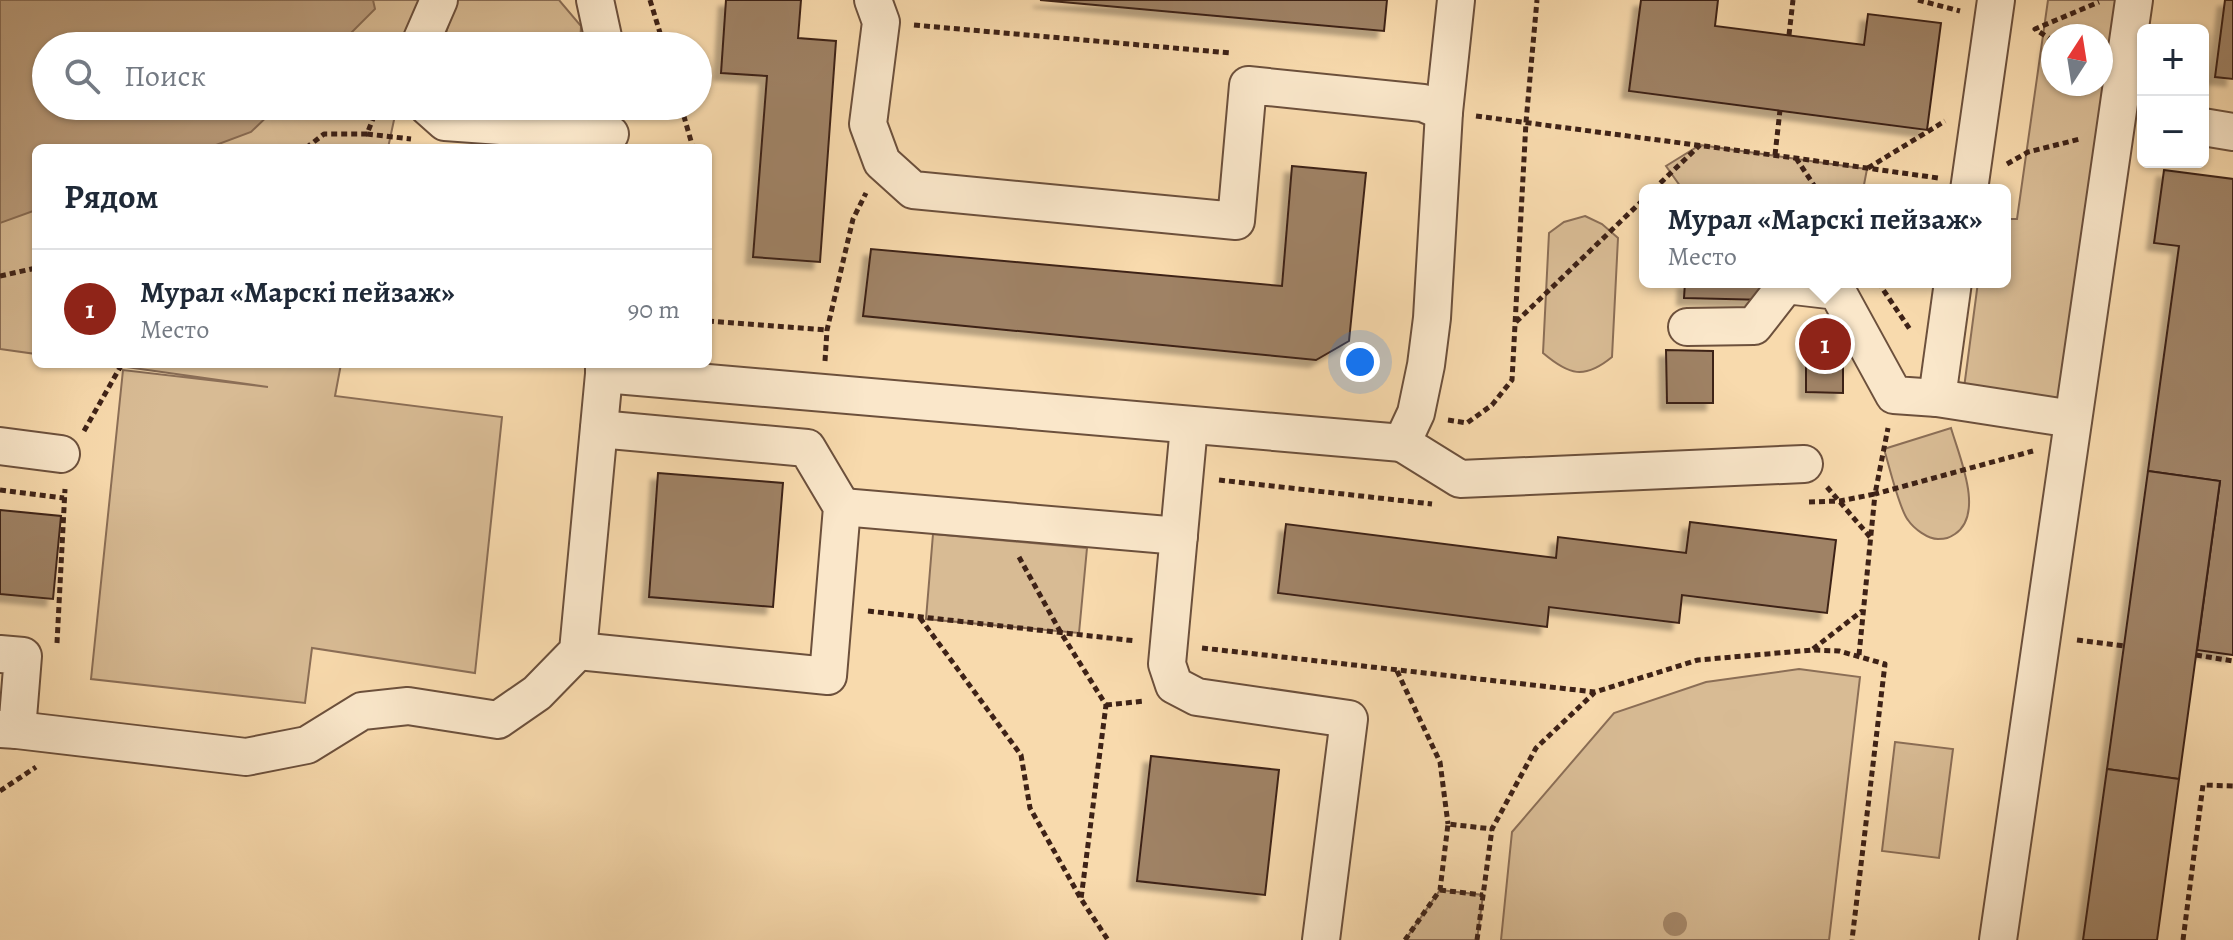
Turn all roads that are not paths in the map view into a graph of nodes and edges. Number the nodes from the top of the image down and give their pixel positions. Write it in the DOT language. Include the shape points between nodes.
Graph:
graph roads {
  1 [pos="439,0"];
  2 [pos="595,0"];
  3 [pos="873,0"];
  4 [pos="1456,0"];
  5 [pos="1996,0"];
  6 [pos="2134,0"];
  7 [pos="425,32"];
  8 [pos="602,32"];
  9 [pos="1444,112"];
  10 [pos="443,120"];
  11 [pos="2125,121"];
  12 [pos="2209,128"];
  13 [pos="608,129"];
  14 [pos="2233,132"];
  15 [pos="1970,184"];
  16 [pos="1784,288"];
  17 [pos="1812,288"];
  18 [pos="1952,288"];
  19 [pos="1687,327"];
  20 [pos="604,369"];
  21 [pos="1937,398"];
  22 [pos="1189,426"];
  23 [pos="599,429"];
  24 [pos="2072,430"];
  25 [pos="1402,443"];
  26 [pos="0,446"];
  27 [pos="70,457"];
  28 [pos="1804,464"];
  29 [pos="842,507"];
  30 [pos="1179,536"];
  31 [pos="578,651"];
  32 [pos="0,654"];
  33 [pos="8,730"];
  34 [pos="1321,940"];
  35 [pos="1998,940"];
  1 -- 7 [label="lane"];
  2 -- 8 [label="lane"];
  3 -- 9 [label="lane" via="881,22 868,124 882,162 913,190 1236,221 1248,85 1423,103"];
  4 -- 9 [label="lane"];
  5 -- 15 [label="lane"];
  6 -- 11 [label="lane"];
  9 -- 25 [label="lane" via="1432,318 1416,413"];
  10 -- 13 [label="lane"];
  11 -- 24 [label="lane"];
  12 -- 14 [label="lane"];
  16 -- 19 [label="lane" via="1754,326"];
  17 -- 21 [label="lane" via="1837,291 1894,395"];
  18 -- 21 [label="lane"];
  20 -- 22 [label="lane"];
  20 -- 23 [label="lane"];
  21 -- 24 [label="lane"];
  22 -- 25 [label="lane"];
  22 -- 30 [label="lane"];
  23 -- 29 [label="lane" via="807,448"];
  23 -- 31 [label="lane"];
  24 -- 35 [label="lane"];
  25 -- 28 [label="lane" via="1460,479"];
  26 -- 27 [label="lane"];
  29 -- 30 [label="lane"];
  29 -- 31 [label="lane" via="828,676"];
  30 -- 34 [label="lane" via="1167,664 1174,685 1197,697 1349,719"];
  31 -- 33 [label="lane" via="537,693 498,720 408,706 362,711 307,745 246,757"];
  32 -- 33 [label="lane" via="23,656"];
}
